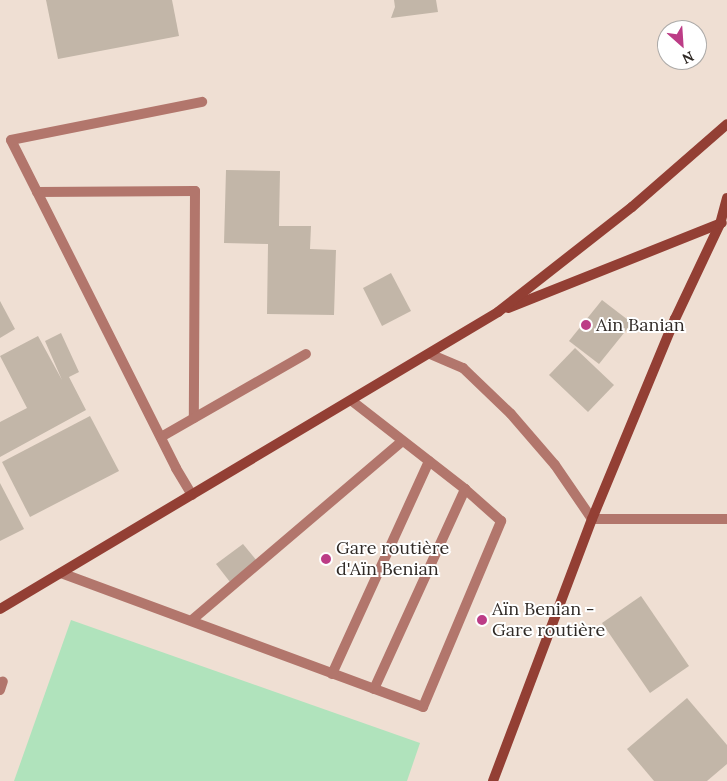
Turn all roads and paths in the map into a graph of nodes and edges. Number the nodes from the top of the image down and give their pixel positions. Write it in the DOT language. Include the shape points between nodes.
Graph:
graph roads {
  1 [pos="202,102"];
  2 [pos="727,124"];
  3 [pos="37,192"];
  4 [pos="727,198"];
  5 [pos="723,222"];
  6 [pos="498,312"];
  7 [pos="306,354"];
  8 [pos="430,354"];
  9 [pos="352,400"];
  10 [pos="194,418"];
  11 [pos="161,437"];
  12 [pos="402,440"];
  13 [pos="429,461"];
  14 [pos="465,489"];
  15 [pos="192,495"];
  16 [pos="592,519"];
  17 [pos="727,519"];
  18 [pos="61,573"];
  19 [pos="0,609"];
  20 [pos="192,620"];
  21 [pos="332,674"];
  22 [pos="374,689"];
  23 [pos="493,781"];
  1 -- 3 [label="street" via="11,140"];
  2 -- 6 [label="street" via="632,207"];
  3 -- 10 [label="street" via="196,191"];
  3 -- 11 [label="street"];
  4 -- 5 [label="street"];
  5 -- 6 [label="street"];
  5 -- 16 [label="street" via="675,319"];
  6 -- 8 [label="street"];
  7 -- 10 [label="street"];
  8 -- 9 [label="street"];
  8 -- 16 [label="street" via="463,368 511,414 555,465"];
  9 -- 12 [label="street"];
  9 -- 15 [label="street"];
  10 -- 11 [label="street"];
  11 -- 15 [label="street"];
  12 -- 13 [label="street"];
  12 -- 20 [label="street"];
  13 -- 14 [label="street"];
  13 -- 21 [label="street"];
  14 -- 22 [label="street"];
  14 -- 22 [label="street" via="501,521 423,707"];
  15 -- 18 [label="street"];
  16 -- 17 [label="street"];
  16 -- 23 [label="street"];
  18 -- 19 [label="street"];
  18 -- 20 [label="street"];
  20 -- 21 [label="street"];
  21 -- 22 [label="street"];
}
